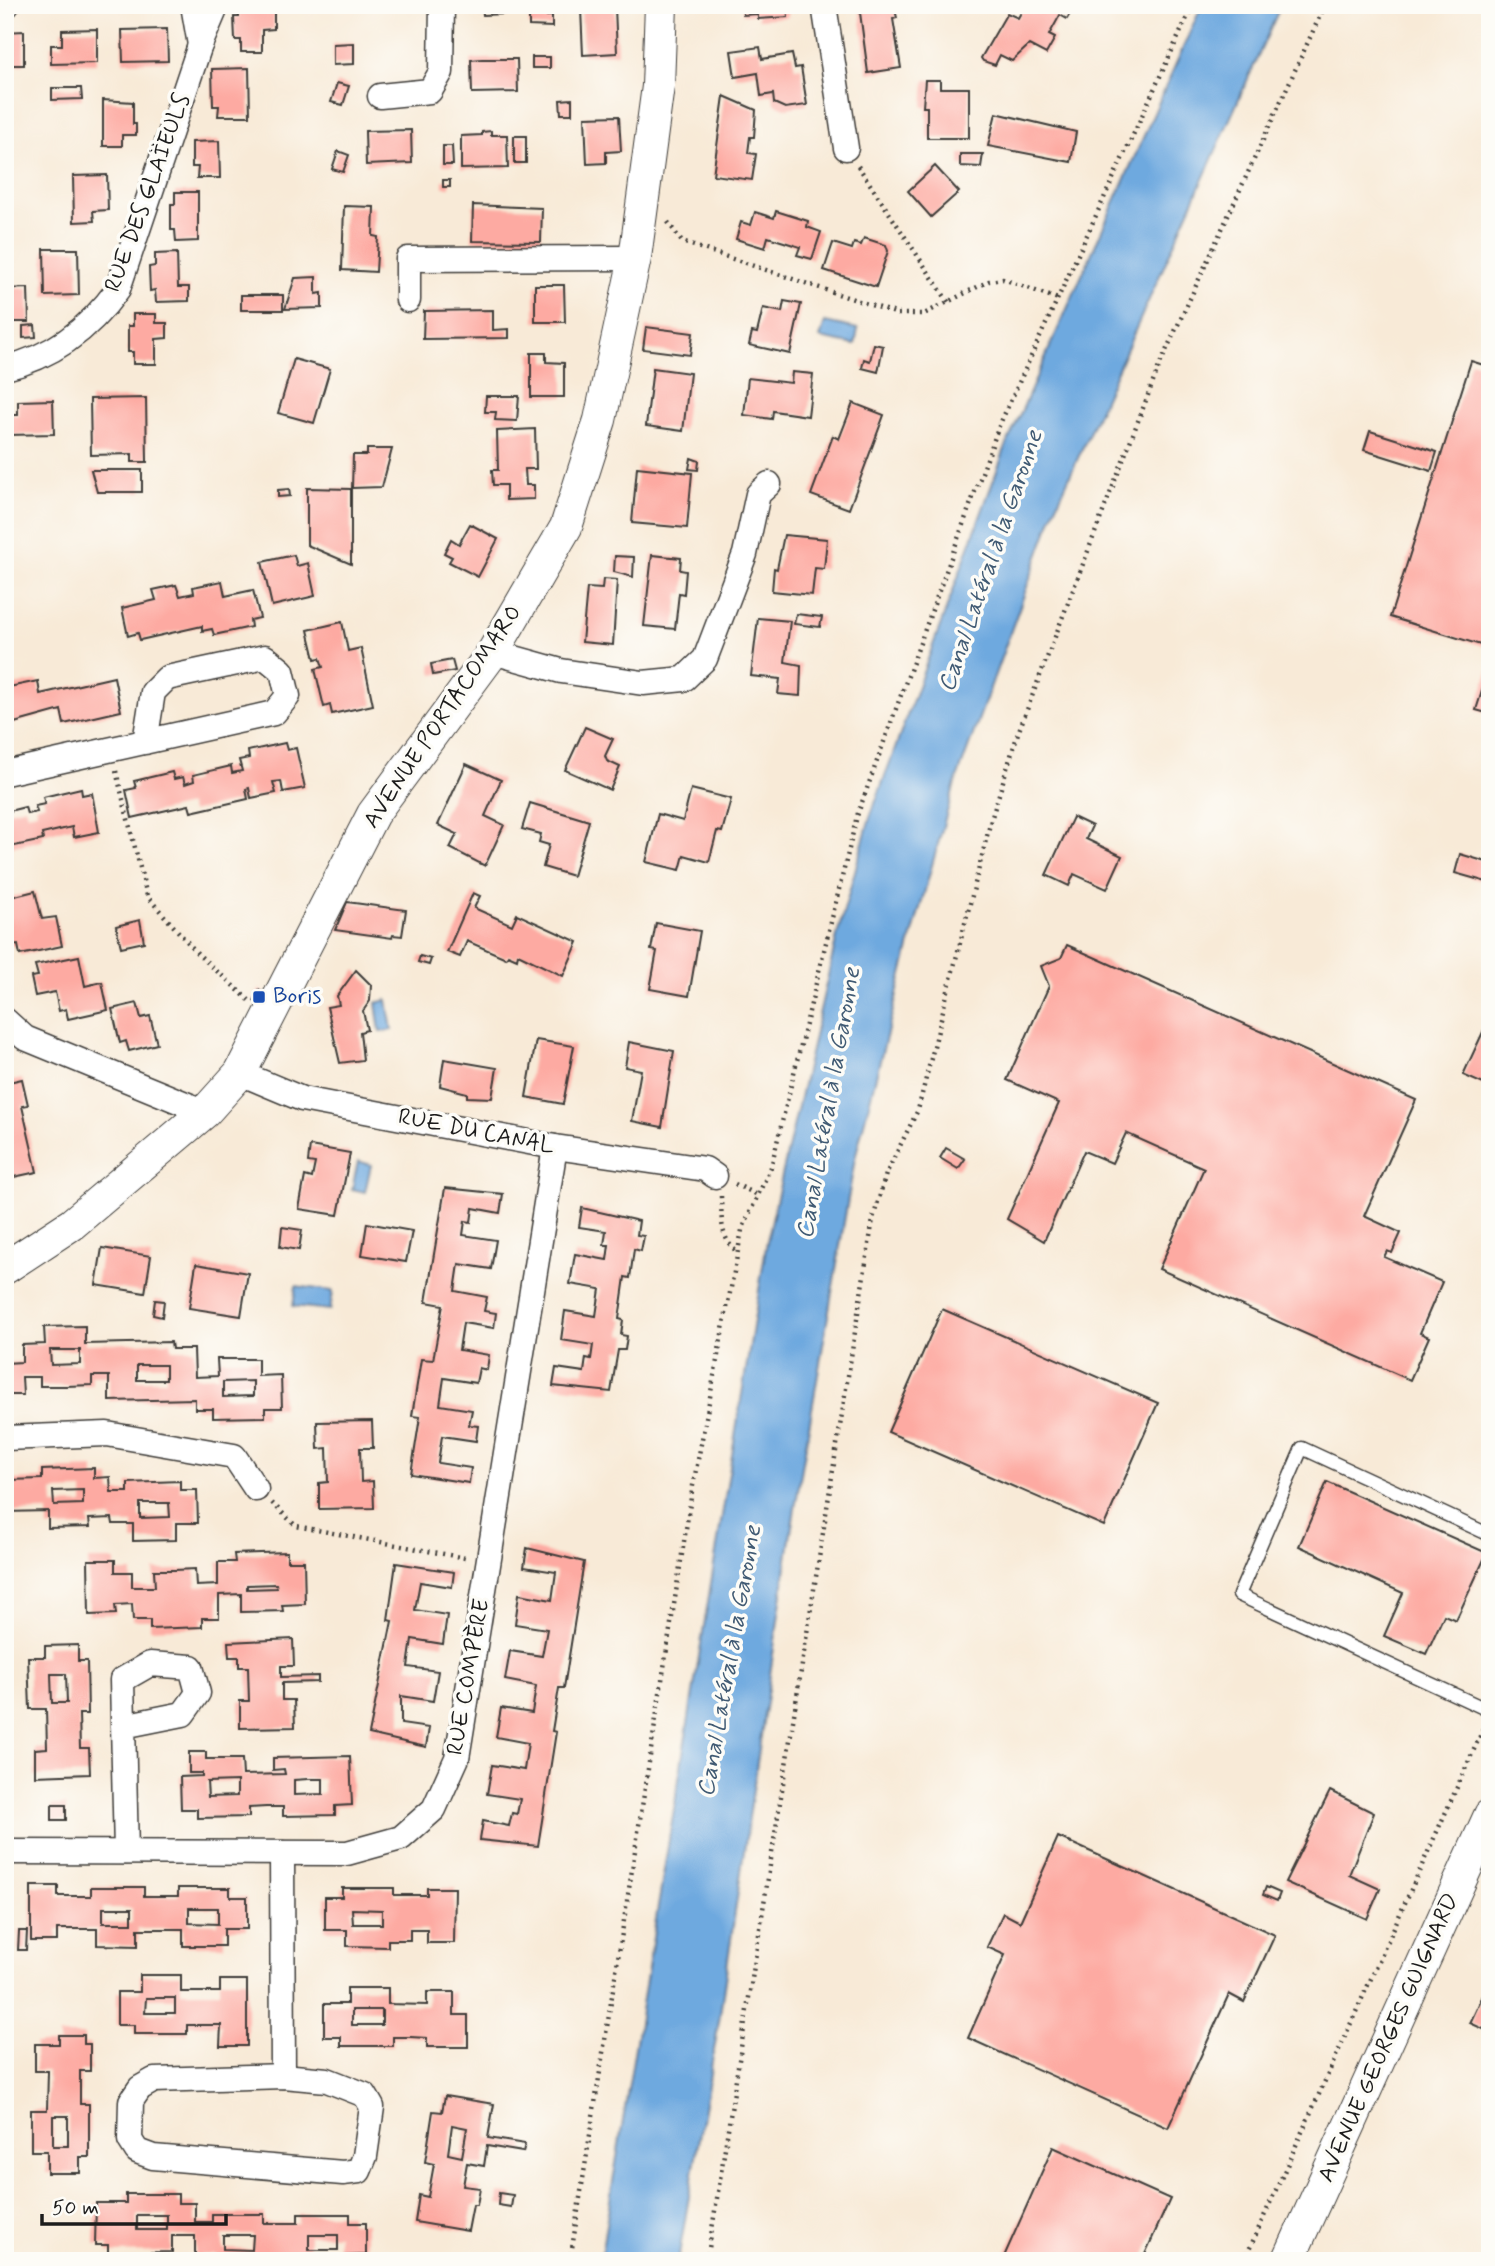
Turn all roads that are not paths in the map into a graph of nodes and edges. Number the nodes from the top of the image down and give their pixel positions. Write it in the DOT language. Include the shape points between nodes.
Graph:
graph roads {
  1 [pos="193,5"];
  2 [pos="217,5"];
  3 [pos="442,5"];
  4 [pos="661,5"];
  5 [pos="824,5"];
  6 [pos="200,44"];
  7 [pos="380,96"];
  8 [pos="846,148"];
  9 [pos="635,258"];
  10 [pos="408,300"];
  11 [pos="5,368"];
  12 [pos="769,484"];
  13 [pos="493,652"];
  14 [pos="145,742"];
  15 [pos="5,773"];
  16 [pos="5,1020"];
  17 [pos="240,1073"];
  18 [pos="205,1112"];
  19 [pos="555,1147"];
  20 [pos="715,1176"];
  21 [pos="5,1268"];
  22 [pos="5,1438"];
  23 [pos="256,1489"];
  24 [pos="1490,1535"];
  25 [pos="1490,1712"];
  26 [pos="123,1726"];
  27 [pos="1490,1815"];
  28 [pos="5,1852"];
  29 [pos="126,1852"];
  30 [pos="282,1853"];
  31 [pos="283,2077"];
  32 [pos="1288,2261"];
  1 -- 6 [label="street, RUE DES GLAÏEULS"];
  2 -- 6 [label="street, RUE DES GLAÏEULS"];
  3 -- 7 [label="street" via="441,72 430,91"];
  4 -- 9 [label="street, AVENUE PORTACOMARO" via="658,86"];
  5 -- 8 [label="street"];
  6 -- 11 [label="street, RUE DES GLAÏEULS" via="118,289 76,335 46,355"];
  9 -- 10 [label="street" via="408,259"];
  9 -- 13 [label="street, AVENUE PORTACOMARO" via="600,420 566,527"];
  12 -- 13 [label="street" via="758,494 745,554 705,659 684,679 643,683 561,671"];
  13 -- 17 [label="street, AVENUE PORTACOMARO" via="373,814"];
  14 -- 14 [label="street" via="274,713 288,696 282,671 265,657 167,678 153,692"];
  14 -- 15 [label="street"];
  16 -- 18 [label="street" via="25,1038"];
  17 -- 18 [label="street, AVENUE PORTACOMARO"];
  17 -- 19 [label="street, RUE DU CANAL" via="302,1099"];
  18 -- 21 [label="street, AVENUE PORTACOMARO" via="72,1224"];
  19 -- 20 [label="street, RUE DU CANAL" via="705,1169"];
  19 -- 30 [label="street, RUE COMPÈRE" via="457,1758 434,1810 401,1838 346,1853"];
  22 -- 23 [label="street" via="107,1434 234,1457"];
  24 -- 25 [label="lane" via="1301,1448 1239,1595"];
  26 -- 29 [label="street"];
  27 -- 32 [label="street, AVENUE GEORGES GUIGNARD"];
  28 -- 29 [label="street, RUE COMPÈRE"];
  29 -- 30 [label="street, RUE COMPÈRE"];
  30 -- 31 [label="street"];
  31 -- 31 [label="street" via="154,2080 140,2088 131,2101 130,2140 137,2151 153,2157 359,2171 372,2107 365,2095 327,2080"];
}
